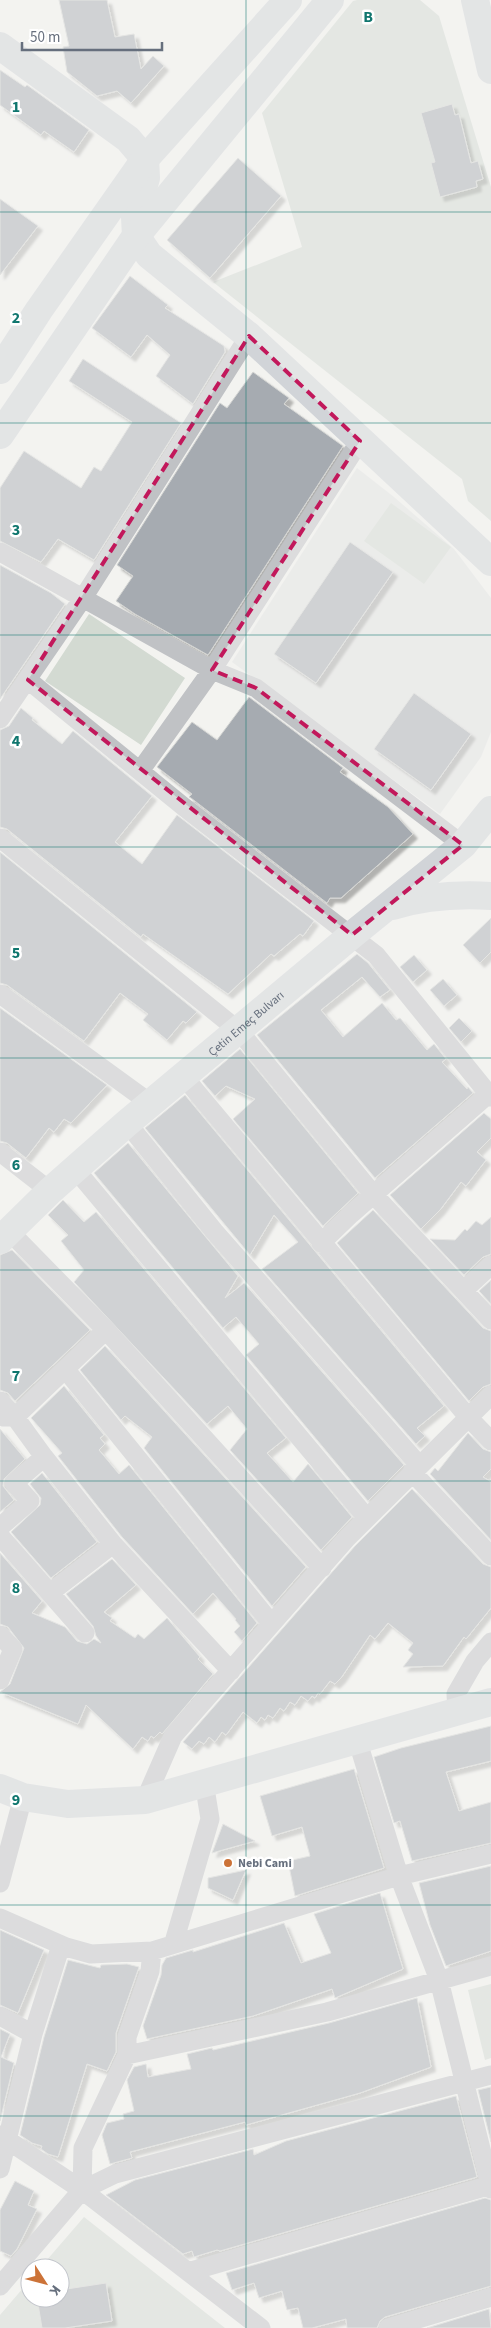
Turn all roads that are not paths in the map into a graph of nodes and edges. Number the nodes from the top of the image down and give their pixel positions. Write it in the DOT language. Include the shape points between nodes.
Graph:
graph roads {
  1 [pos="288,0"];
  2 [pos="330,0"];
  3 [pos="457,0"];
  4 [pos="475,0"];
  5 [pos="0,46"];
  6 [pos="488,61"];
  7 [pos="145,159"];
  8 [pos="136,236"];
  9 [pos="249,336"];
  10 [pos="0,370"];
  11 [pos="0,435"];
  12 [pos="360,441"];
  13 [pos="0,552"];
  14 [pos="491,562"];
  15 [pos="83,598"];
  16 [pos="212,670"];
  17 [pos="28,680"];
  18 [pos="0,719"];
  19 [pos="140,771"];
  20 [pos="490,814"];
  21 [pos="0,838"];
  22 [pos="463,846"];
  23 [pos="491,896"];
  24 [pos="385,908"];
  25 [pos="352,935"];
  26 [pos="0,994"];
  27 [pos="239,1031"];
  28 [pos="184,1077"];
  29 [pos="490,1094"];
  30 [pos="150,1103"];
  31 [pos="127,1123"];
  32 [pos="0,1152"];
  33 [pos="76,1170"];
  34 [pos="50,1191"];
  35 [pos="373,1194"];
  36 [pos="4,1236"];
  37 [pos="321,1243"];
  38 [pos="491,1265"];
  39 [pos="464,1290"];
  40 [pos="491,1320"];
  41 [pos="106,1330"];
  42 [pos="66,1370"];
  43 [pos="491,1395"];
  44 [pos="0,1401"];
  45 [pos="8,1417"];
  46 [pos="468,1417"];
  47 [pos="491,1441"];
  48 [pos="44,1457"];
  49 [pos="416,1468"];
  50 [pos="367,1518"];
  51 [pos="0,1527"];
  52 [pos="0,1536"];
  53 [pos="113,1544"];
  54 [pos="491,1556"];
  55 [pos="322,1568"];
  56 [pos="51,1592"];
  57 [pos="271,1623"];
  58 [pos="85,1633"];
  59 [pos="0,1635"];
  60 [pos="491,1642"];
  61 [pos="231,1672"];
  62 [pos="0,1680"];
  63 [pos="491,1702"];
  64 [pos="457,1711"];
  65 [pos="358,1739"];
  66 [pos="204,1782"];
  67 [pos="11,1792"];
  68 [pos="145,1800"];
  69 [pos="491,1854"];
  70 [pos="399,1876"];
  71 [pos="0,1883"];
  72 [pos="0,1918"];
  73 [pos="174,1942"];
  74 [pos="61,1945"];
  75 [pos="152,1951"];
  76 [pos="491,1966"];
  77 [pos="439,1980"];
  78 [pos="0,2016"];
  79 [pos="33,2034"];
  80 [pos="127,2055"];
  81 [pos="491,2075"];
  82 [pos="466,2082"];
  83 [pos="4,2138"];
  84 [pos="0,2168"];
  85 [pos="491,2186"];
  86 [pos="82,2190"];
  87 [pos="188,2272"];
  88 [pos="3,2278"];
  89 [pos="491,2297"];
  90 [pos="261,2328"];
  91 [pos="388,2328"];
  1 -- 7 [label="street"];
  2 -- 8 [label="street"];
  3 -- 6 [label="street"];
  4 -- 6 [label="street"];
  5 -- 7 [label="street" via="128,139"];
  7 -- 8 [label="street" via="146,178 135,217"];
  7 -- 10 [label="street"];
  8 -- 9 [label="street" via="149,255"];
  8 -- 11 [label="street"];
  9 -- 12 [label="street"];
  9 -- 15 [label="street"];
  12 -- 14 [label="street"];
  12 -- 16 [label="street"];
  13 -- 15 [label="street"];
  15 -- 16 [label="street"];
  15 -- 17 [label="street"];
  16 -- 19 [label="street"];
  16 -- 22 [label="street" via="256,688"];
  17 -- 18 [label="street"];
  17 -- 19 [label="street"];
  19 -- 25 [label="street"];
  20 -- 22 [label="street, Çetin Emeç Bulvarı"];
  21 -- 27 [label="street"];
  22 -- 24 [label="street, Çetin Emeç Bulvarı"];
  23 -- 24 [label="street" via="444,896"];
  24 -- 25 [label="street, Çetin Emeç Bulvarı"];
  25 -- 27 [label="street, Çetin Emeç Bulvarı"];
  25 -- 29 [label="street" via="376,955"];
  26 -- 30 [label="street"];
  27 -- 28 [label="street, Çetin Emeç Bulvarı"];
  27 -- 35 [label="street"];
  28 -- 30 [label="street, Çetin Emeç Bulvarı"];
  28 -- 37 [label="street"];
  29 -- 35 [label="street"];
  30 -- 31 [label="street, Çetin Emeç Bulvarı"];
  31 -- 33 [label="street, Çetin Emeç Bulvarı"];
  31 -- 49 [label="street" via="214,1231"];
  32 -- 34 [label="street"];
  33 -- 34 [label="street, Çetin Emeç Bulvarı"];
  33 -- 50 [label="street"];
  34 -- 36 [label="street, Çetin Emeç Bulvarı"];
  35 -- 37 [label="street"];
  35 -- 39 [label="street"];
  36 -- 41 [label="street"];
  37 -- 46 [label="street"];
  38 -- 39 [label="street"];
  39 -- 40 [label="street"];
  41 -- 42 [label="street"];
  41 -- 55 [label="street"];
  42 -- 45 [label="street"];
  42 -- 57 [label="street"];
  43 -- 46 [label="street"];
  44 -- 45 [label="street"];
  45 -- 48 [label="street"];
  46 -- 47 [label="street"];
  46 -- 49 [label="street"];
  48 -- 51 [label="street" via="14,1484 30,1501"];
  48 -- 53 [label="street"];
  49 -- 50 [label="street"];
  49 -- 54 [label="street"];
  50 -- 55 [label="street"];
  52 -- 56 [label="street"];
  53 -- 56 [label="street"];
  53 -- 61 [label="street"];
  55 -- 57 [label="street"];
  56 -- 58 [label="street"];
  57 -- 61 [label="street"];
  59 -- 62 [label="street" via="14,1649"];
  60 -- 64 [label="street" via="475,1660 456,1694"];
  61 -- 68 [label="street" via="173,1736"];
  63 -- 64 [label="street"];
  64 -- 65 [label="street"];
  65 -- 66 [label="street"];
  65 -- 70 [label="street"];
  66 -- 68 [label="street"];
  66 -- 73 [label="street" via="210,1819"];
  67 -- 68 [label="street" via="68,1804"];
  67 -- 71 [label="street"];
  69 -- 70 [label="street"];
  70 -- 73 [label="street"];
  70 -- 77 [label="street"];
  72 -- 74 [label="street"];
  73 -- 75 [label="street"];
  74 -- 75 [label="street" via="91,1954"];
  74 -- 79 [label="street"];
  75 -- 80 [label="street" via="150,1971 127,2037"];
  76 -- 77 [label="street"];
  77 -- 80 [label="street" via="327,2012"];
  77 -- 82 [label="street"];
  78 -- 79 [label="street"];
  79 -- 83 [label="street"];
  80 -- 86 [label="street" via="83,2148"];
  81 -- 82 [label="street"];
  82 -- 85 [label="street"];
  82 -- 86 [label="street" via="115,2174"];
  83 -- 84 [label="street"];
  83 -- 86 [label="street"];
  85 -- 87 [label="street"];
  86 -- 87 [label="street"];
  86 -- 88 [label="street"];
  87 -- 90 [label="street"];
  89 -- 91 [label="street"];
}
